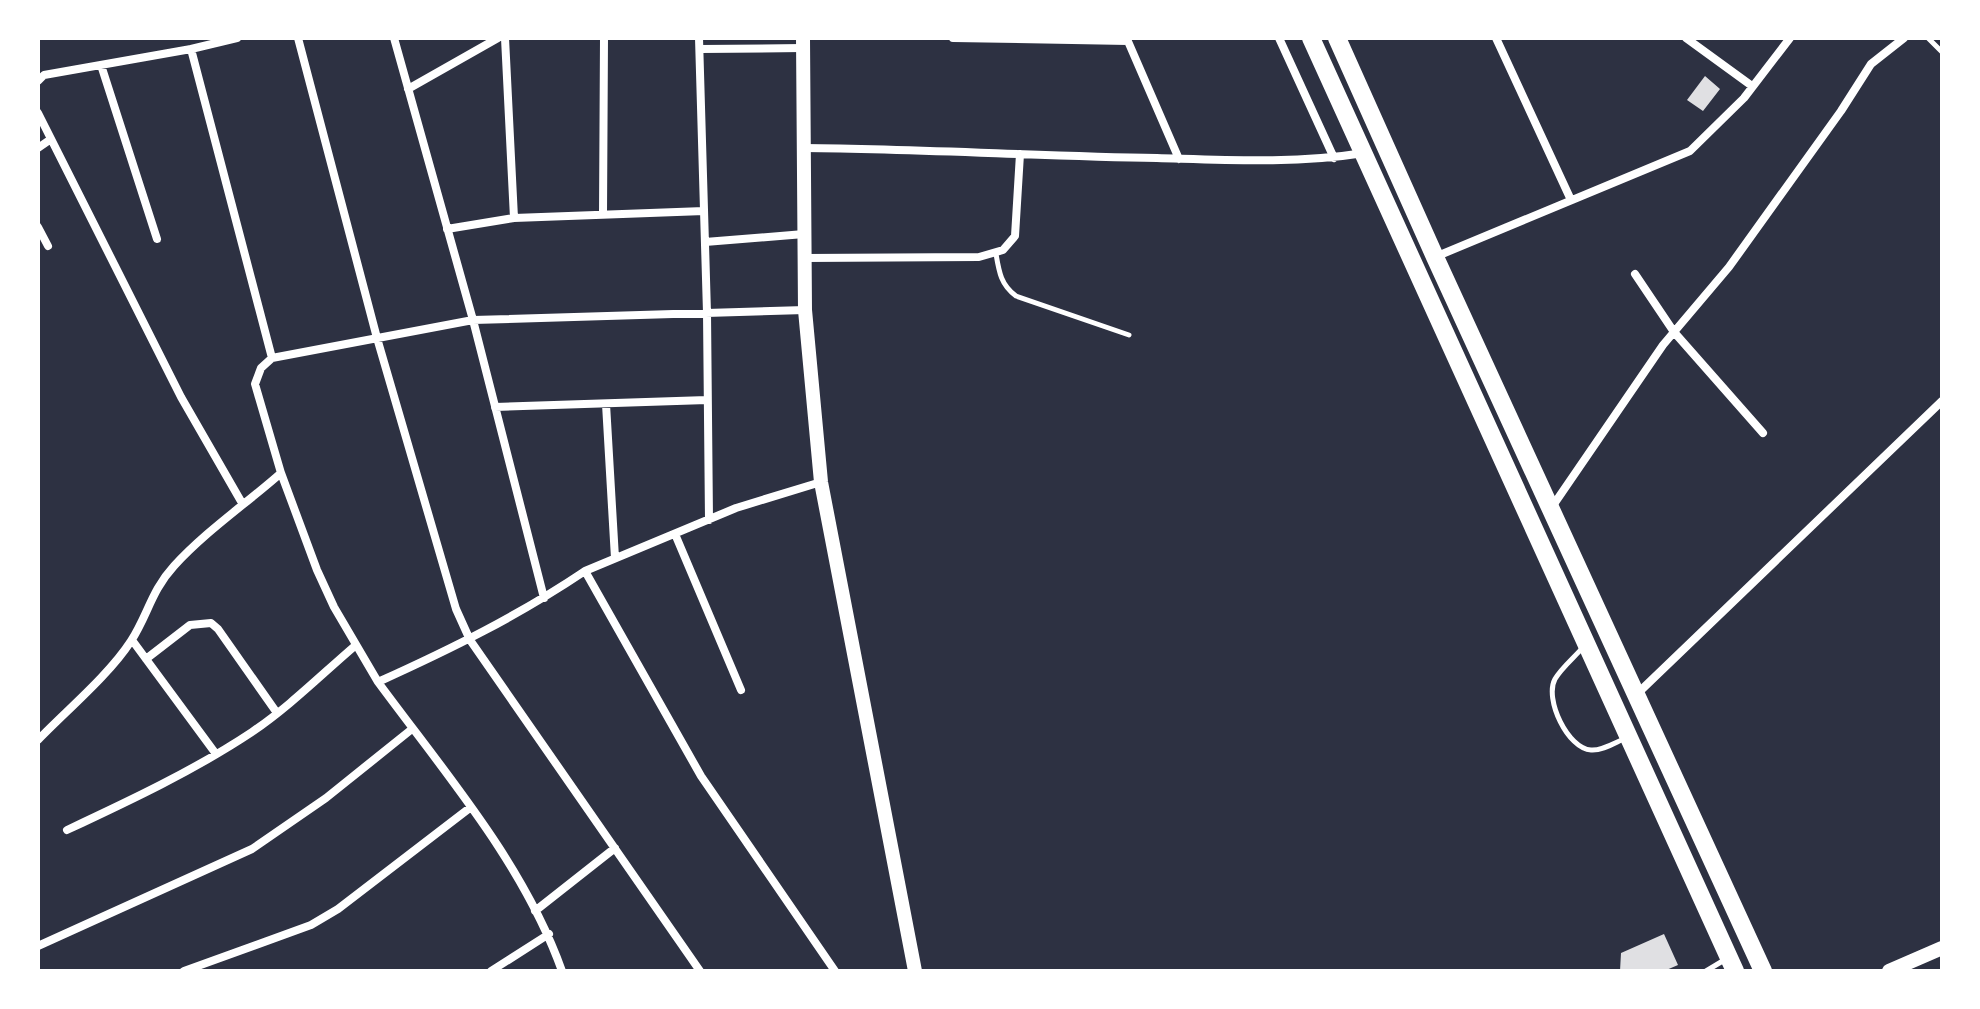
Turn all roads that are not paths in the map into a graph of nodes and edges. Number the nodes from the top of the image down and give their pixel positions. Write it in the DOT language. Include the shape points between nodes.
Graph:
graph roads {
  1 [pos="237,38"];
  2 [pos="298,38"];
  3 [pos="394,38"];
  4 [pos="498,38"];
  5 [pos="505,38"];
  6 [pos="604,38"];
  7 [pos="699,38"];
  8 [pos="953,38"];
  9 [pos="1279,38"];
  10 [pos="1311,38"];
  11 [pos="1337,38"];
  12 [pos="1496,38"];
  13 [pos="1686,38"];
  14 [pos="1790,38"];
  15 [pos="1902,38"];
  16 [pos="1928,38"];
  17 [pos="1128,40"];
  18 [pos="803,43"];
  19 [pos="191,49"];
  20 [pos="700,49"];
  21 [pos="1942,52"];
  22 [pos="101,65"];
  23 [pos="38,81"];
  24 [pos="1752,86"];
  25 [pos="408,89"];
  26 [pos="38,113"];
  27 [pos="51,139"];
  28 [pos="38,148"];
  29 [pos="804,148"];
  30 [pos="1364,153"];
  31 [pos="1020,154"];
  32 [pos="1334,158"];
  33 [pos="1179,159"];
  34 [pos="1571,200"];
  35 [pos="704,211"];
  36 [pos="603,214"];
  37 [pos="514,218"];
  38 [pos="38,227"];
  39 [pos="447,229"];
  40 [pos="804,234"];
  41 [pos="157,239"];
  42 [pos="705,242"];
  43 [pos="48,246"];
  44 [pos="996,254"];
  45 [pos="1435,257"];
  46 [pos="805,258"];
  47 [pos="1635,274"];
  48 [pos="805,310"];
  49 [pos="707,313"];
  50 [pos="473,320"];
  51 [pos="1674,332"];
  52 [pos="1129,335"];
  53 [pos="377,338"];
  54 [pos="272,358"];
  55 [pos="707,400"];
  56 [pos="1942,401"];
  57 [pos="606,404"];
  58 [pos="495,407"];
  59 [pos="1763,433"];
  60 [pos="281,473"];
  61 [pos="821,482"];
  62 [pos="242,503"];
  63 [pos="1552,507"];
  64 [pos="709,520"];
  65 [pos="675,534"];
  66 [pos="615,558"];
  67 [pos="585,571"];
  68 [pos="544,598"];
  69 [pos="132,640"];
  70 [pos="470,640"];
  71 [pos="1587,643"];
  72 [pos="356,645"];
  73 [pos="146,659"];
  74 [pos="378,682"];
  75 [pos="741,690"];
  76 [pos="1637,694"];
  77 [pos="277,713"];
  78 [pos="412,729"];
  79 [pos="1630,736"];
  80 [pos="38,740"];
  81 [pos="216,754"];
  82 [pos="471,807"];
  83 [pos="67,830"];
  84 [pos="615,848"];
  85 [pos="535,911"];
  86 [pos="549,934"];
  87 [pos="38,946"];
  88 [pos="1942,948"];
  89 [pos="1732,964"];
  90 [pos="184,971"];
  91 [pos="491,971"];
  92 [pos="562,971"];
  93 [pos="700,971"];
  94 [pos="835,971"];
  95 [pos="915,971"];
  96 [pos="1706,971"];
  97 [pos="1763,971"];
  98 [pos="1889,971"];
  1 -- 19 [label="street"];
  2 -- 53 [label="street"];
  3 -- 25 [label="street"];
  4 -- 25 [label="street"];
  5 -- 37 [label="street"];
  6 -- 36 [label="street"];
  7 -- 20 [label="street"];
  8 -- 17 [label="street"];
  9 -- 32 [label="street"];
  10 -- 30 [label="highway"];
  11 -- 45 [label="highway"];
  12 -- 34 [label="street"];
  13 -- 24 [label="street"];
  14 -- 24 [label="street"];
  15 -- 51 [label="street" via="1871,64 1729,267"];
  16 -- 21 [label="lane"];
  17 -- 33 [label="street"];
  18 -- 20 [label="street"];
  18 -- 29 [label="street"];
  19 -- 22 [label="street"];
  19 -- 54 [label="street"];
  20 -- 35 [label="street"];
  22 -- 23 [label="street" via="44,75"];
  22 -- 41 [label="street"];
  24 -- 34 [label="street" via="1690,151"];
  25 -- 39 [label="street"];
  26 -- 27 [label="street"];
  27 -- 28 [label="street"];
  27 -- 62 [label="street" via="181,397"];
  29 -- 31 [label="street"];
  29 -- 40 [label="street"];
  30 -- 32 [label="street"];
  30 -- 71 [label="highway"];
  31 -- 33 [label="street"];
  31 -- 44 [label="street" via="1015,236"];
  32 -- 33 [label="street"];
  34 -- 45 [label="street"];
  35 -- 36 [label="street"];
  35 -- 42 [label="street"];
  36 -- 37 [label="street"];
  37 -- 39 [label="street"];
  38 -- 43 [label="street"];
  39 -- 50 [label="street"];
  40 -- 42 [label="street"];
  40 -- 46 [label="street"];
  42 -- 49 [label="street"];
  44 -- 46 [label="street"];
  44 -- 52 [label="lane" via="1001,279 1016,296"];
  45 -- 63 [label="highway"];
  46 -- 48 [label="street"];
  47 -- 51 [label="street"];
  48 -- 49 [label="street"];
  48 -- 61 [label="street"];
  49 -- 50 [label="street"];
  49 -- 55 [label="street"];
  50 -- 53 [label="street"];
  50 -- 58 [label="street"];
  51 -- 59 [label="street"];
  51 -- 63 [label="street"];
  53 -- 54 [label="street"];
  53 -- 70 [label="street" via="456,609"];
  54 -- 60 [label="street" via="255,384"];
  55 -- 57 [label="street"];
  55 -- 64 [label="street"];
  56 -- 76 [label="street"];
  57 -- 58 [label="street"];
  57 -- 66 [label="street"];
  58 -- 68 [label="street"];
  60 -- 62 [label="street"];
  60 -- 72 [label="street" via="317,570"];
  61 -- 64 [label="street"];
  61 -- 95 [label="street"];
  62 -- 69 [label="street" via="174,565 156,588"];
  63 -- 76 [label="highway"];
  64 -- 65 [label="street"];
  65 -- 66 [label="street"];
  65 -- 75 [label="street"];
  66 -- 67 [label="street"];
  67 -- 68 [label="street"];
  67 -- 94 [label="street" via="701,776"];
  68 -- 70 [label="street"];
  69 -- 73 [label="street"];
  69 -- 80 [label="street"];
  70 -- 74 [label="street"];
  70 -- 84 [label="street"];
  71 -- 79 [label="highway"];
  71 -- 79 [label="lane" via="1555,679 1551,691 1558,717 1588,750"];
  72 -- 74 [label="street"];
  72 -- 77 [label="street"];
  73 -- 77 [label="street" via="190,625 211,623"];
  73 -- 81 [label="street"];
  74 -- 78 [label="street"];
  76 -- 97 [label="highway"];
  77 -- 81 [label="street"];
  78 -- 82 [label="street"];
  78 -- 87 [label="street" via="252,849"];
  79 -- 89 [label="highway"];
  81 -- 83 [label="street"];
  82 -- 85 [label="street"];
  82 -- 90 [label="street" via="325,917"];
  84 -- 85 [label="street"];
  84 -- 93 [label="street"];
  85 -- 86 [label="street"];
  86 -- 91 [label="street"];
  86 -- 92 [label="street"];
  88 -- 98 [label="street"];
  89 -- 96 [label="lane"];
}
